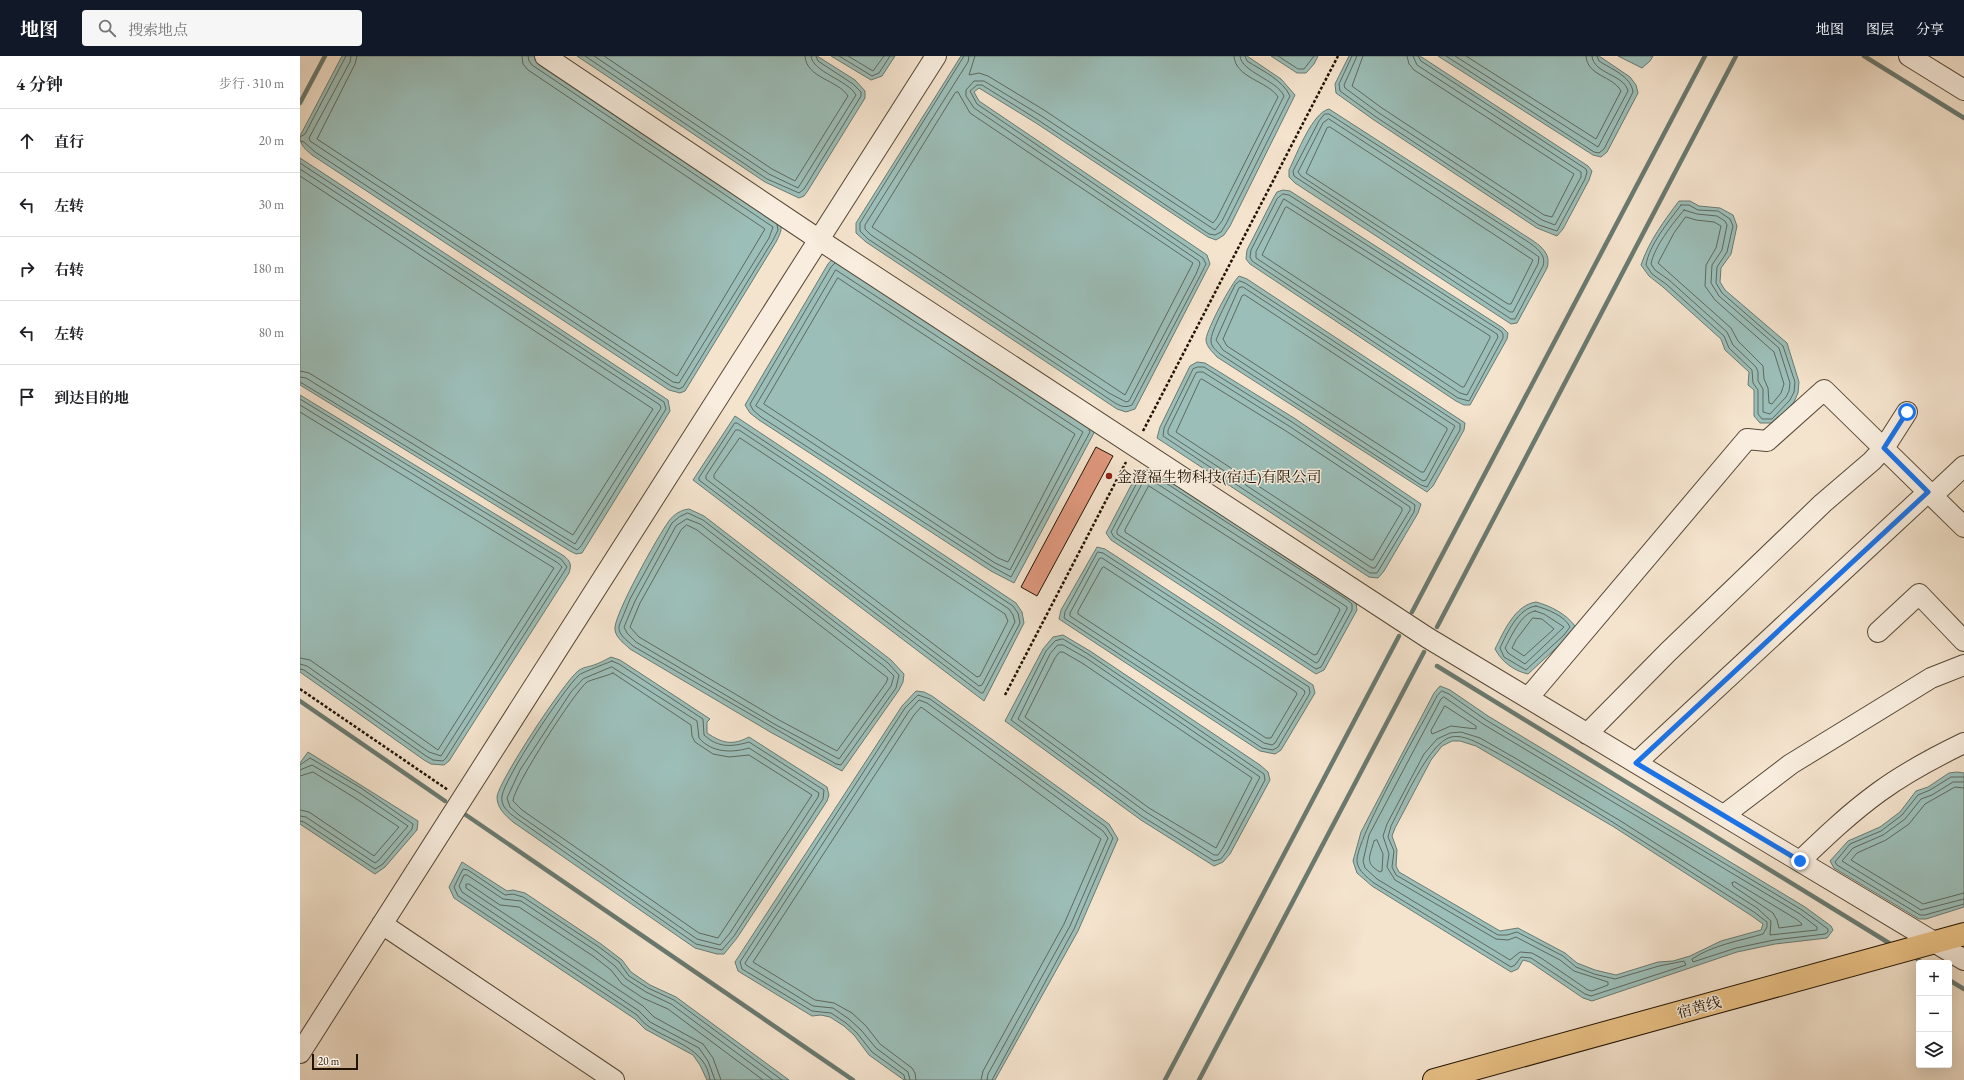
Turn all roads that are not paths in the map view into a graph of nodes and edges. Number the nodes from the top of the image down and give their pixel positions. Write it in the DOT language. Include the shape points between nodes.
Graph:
graph roads {
  1 [pos="545,56"];
  2 [pos="936,56"];
  3 [pos="1909,56"];
  4 [pos="1964,90"];
  5 [pos="818,239"];
  6 [pos="1907,412"];
  7 [pos="1884,448"];
  8 [pos="1964,466"];
  9 [pos="1930,494"];
  10 [pos="1964,527"];
  11 [pos="1878,632"];
  12 [pos="1964,641"];
  13 [pos="1964,665"];
  14 [pos="1528,698"];
  15 [pos="1587,734"];
  16 [pos="1964,743"];
  17 [pos="1636,763"];
  18 [pos="1724,815"];
  19 [pos="1800,861"];
  20 [pos="382,924"];
  21 [pos="1964,934"];
  22 [pos="1935,942"];
  23 [pos="1964,960"];
  24 [pos="300,1053"];
  25 [pos="614,1080"];
  26 [pos="1434,1080"];
  1 -- 5 [label="street"];
  2 -- 5 [label="street"];
  3 -- 4 [label="street"];
  5 -- 14 [label="street" via="1428,638"];
  5 -- 20 [label="street"];
  6 -- 7 [label="street"];
  7 -- 9 [label="street"];
  7 -- 14 [label="street" via="1824,390 1767,441 1747,439"];
  7 -- 15 [label="street" via="1668,652"];
  8 -- 9 [label="street"];
  9 -- 10 [label="street"];
  9 -- 17 [label="street"];
  11 -- 12 [label="street" via="1919,594"];
  13 -- 18 [label="street" via="1931,678 1791,764"];
  14 -- 15 [label="street"];
  15 -- 17 [label="street"];
  16 -- 19 [label="street" via="1879,792 1832,830"];
  17 -- 18 [label="street"];
  18 -- 19 [label="street"];
  19 -- 22 [label="street"];
  20 -- 24 [label="street"];
  20 -- 25 [label="street"];
  21 -- 22 [label="main road, 宿黄线"];
  22 -- 23 [label="street"];
  22 -- 26 [label="main road, 宿黄线"];
}
